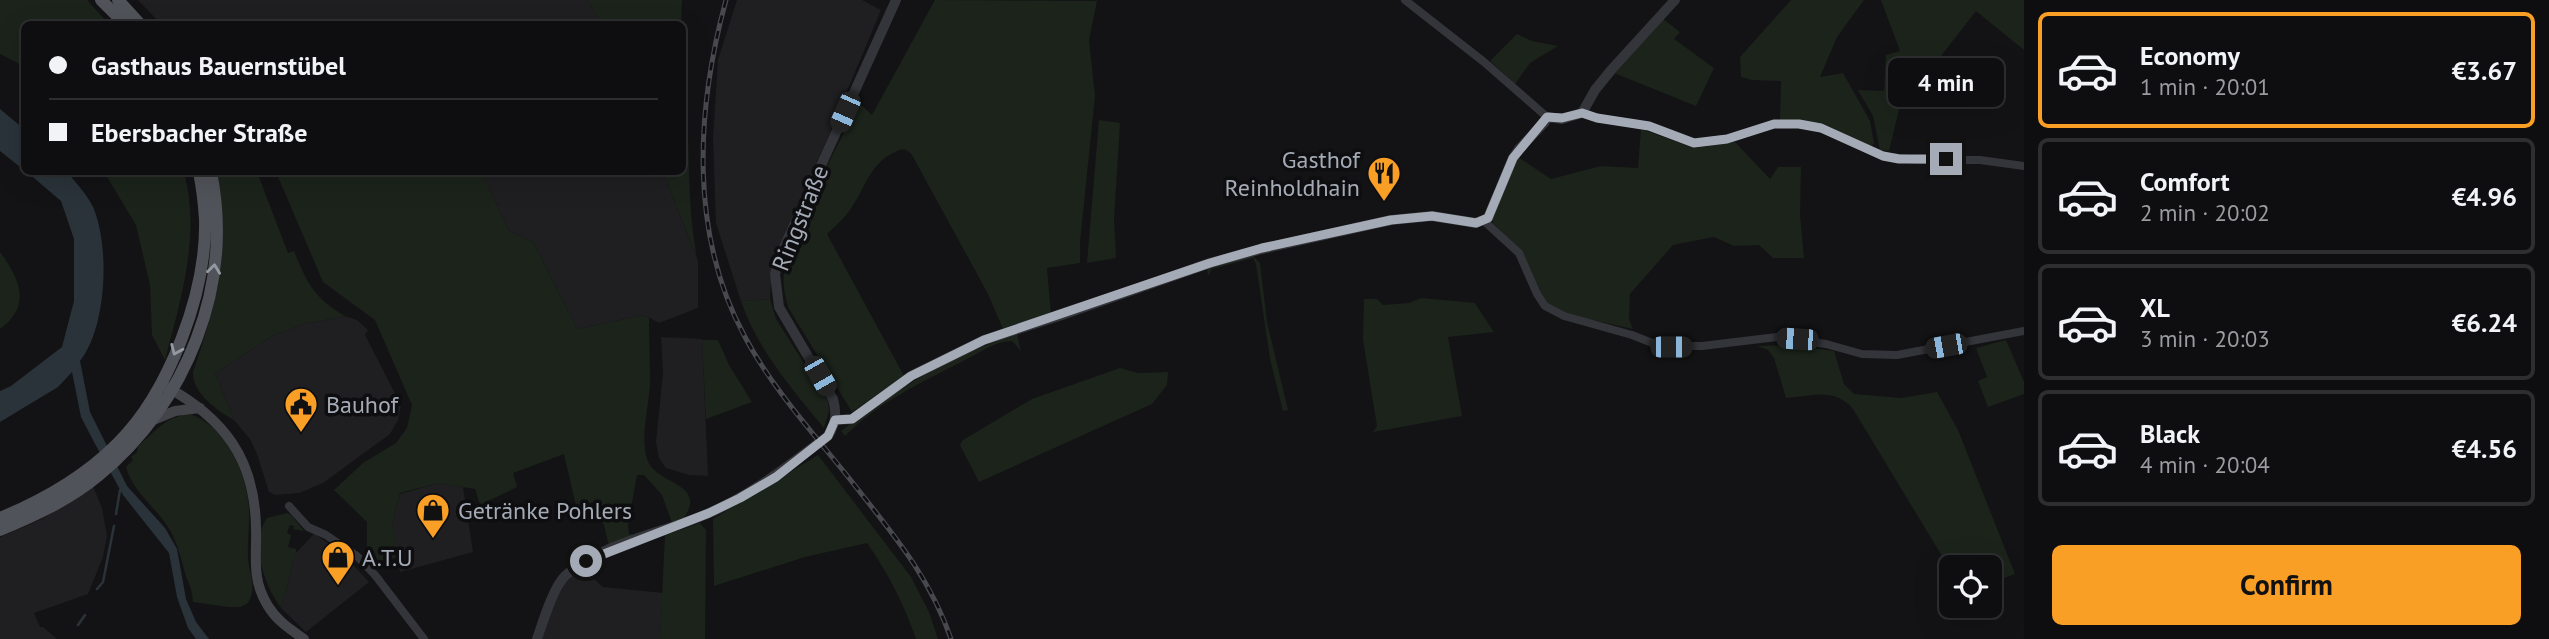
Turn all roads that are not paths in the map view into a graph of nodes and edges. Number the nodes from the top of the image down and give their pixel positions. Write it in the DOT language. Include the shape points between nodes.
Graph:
graph roads {
  1 [pos="101,0"];
  2 [pos="118,0"];
  3 [pos="896,0"];
  4 [pos="1405,0"];
  5 [pos="1675,0"];
  6 [pos="121,21"];
  7 [pos="137,21"];
  8 [pos="1582,113"];
  9 [pos="1547,117"];
  10 [pos="2024,166"];
  11 [pos="199,175"];
  12 [pos="211,175"];
  13 [pos="1484,220"];
  14 [pos="2024,331"];
  15 [pos="160,383"];
  16 [pos="173,390"];
  17 [pos="200,408"];
  18 [pos="153,420"];
  19 [pos="835,420"];
  20 [pos="121,448"];
  21 [pos="94,472"];
  22 [pos="289,506"];
  23 [pos="0,518"];
  24 [pos="0,530"];
  25 [pos="303,639"];
  26 [pos="424,639"];
  27 [pos="537,639"];
  1 -- 6 [label="main road"];
  2 -- 7 [label="main road"];
  3 -- 19 [label="street, Ringstraße" via="775,274 779,307 833,399"];
  4 -- 9 [label="street"];
  5 -- 8 [label="street" via="1612,69"];
  8 -- 9 [label="street"];
  8 -- 10 [label="street" via="1649,126 1694,143 1727,139 1774,124 1799,124 1821,128 1883,156"];
  9 -- 13 [label="street" via="1513,158"];
  11 -- 15 [label="main road, one-way" via="205,220 200,268 185,328"];
  16 -- 12 [label="main road, one-way" via="198,335 214,275"];
  13 -- 14 [label="street" via="1518,253 1537,294 1551,310 1660,346 1777,337 1877,356"];
  13 -- 19 [label="street" via="1476,223 1432,216 1391,220 1210,263 984,340 911,376 852,419"];
  15 -- 16 [label="main road"];
  15 -- 20 [label="main road"];
  16 -- 17 [label="main road"];
  16 -- 18 [label="main road"];
  17 -- 18 [label="main road"];
  17 -- 25 [label="main road" via="232,439 244,464 253,493 259,586 280,622"];
  18 -- 20 [label="main road"];
  19 -- 27 [label="street" via="828,436 776,477 740,498 586,561 563,578"];
  20 -- 21 [label="main road"];
  21 -- 23 [label="main road"];
  21 -- 24 [label="main road" via="51,507"];
  22 -- 26 [label="street" via="308,527 357,556"];
}
